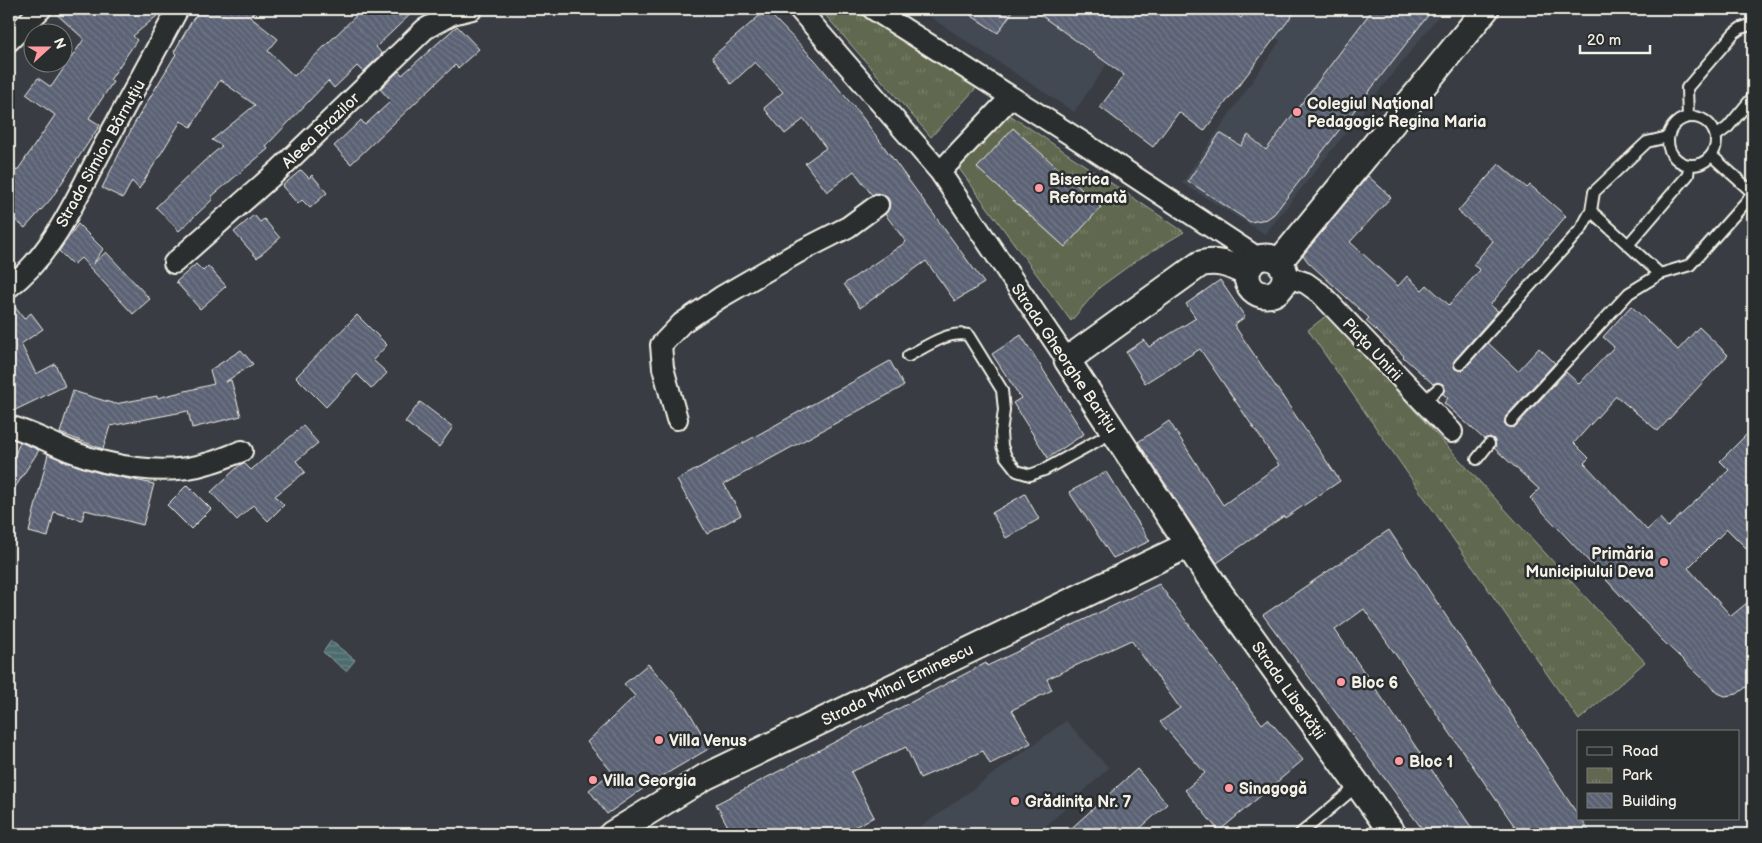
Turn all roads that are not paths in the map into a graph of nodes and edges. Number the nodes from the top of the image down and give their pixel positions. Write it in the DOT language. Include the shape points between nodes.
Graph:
graph roads {
  1 [pos="41,9"];
  2 [pos="178,9"];
  3 [pos="472,9"];
  4 [pos="799,9"];
  5 [pos="873,9"];
  6 [pos="1486,9"];
  7 [pos="1753,24"];
  8 [pos="9,40"];
  9 [pos="1011,96"];
  10 [pos="1753,97"];
  11 [pos="1688,117"];
  12 [pos="1716,136"];
  13 [pos="1668,137"];
  14 [pos="1712,156"];
  15 [pos="1689,166"];
  16 [pos="940,172"];
  17 [pos="1753,193"];
  18 [pos="878,205"];
  19 [pos="1591,211"];
  20 [pos="1628,245"];
  21 [pos="174,263"];
  22 [pos="1267,267"];
  23 [pos="1660,274"];
  24 [pos="9,287"];
  25 [pos="908,356"];
  26 [pos="1067,360"];
  27 [pos="1460,364"];
  28 [pos="1438,389"];
  29 [pos="1423,402"];
  30 [pos="677,419"];
  31 [pos="1511,421"];
  32 [pos="9,426"];
  33 [pos="1114,431"];
  34 [pos="1452,432"];
  35 [pos="1489,444"];
  36 [pos="242,450"];
  37 [pos="1477,459"];
  38 [pos="1188,545"];
  39 [pos="1357,786"];
  40 [pos="612,834"];
  41 [pos="1300,834"];
  42 [pos="1393,834"];
  1 -- 8 [label="street"];
  2 -- 24 [label="street, Strada Simion Bărnuțiu" via="46,250"];
  3 -- 21 [label="street, Aleea Brazilor" via="452,14 426,29 280,169"];
  4 -- 16 [label="street, Strada Gheorghe Barițiu"];
  5 -- 9 [label="street"];
  6 -- 22 [label="street"];
  7 -- 11 [label="lane" via="1734,33 1687,88"];
  9 -- 16 [label="street"];
  9 -- 22 [label="street"];
  10 -- 12 [label="lane" via="1728,127"];
  11 -- 12 [label="lane" via="1704,120"];
  11 -- 13 [label="lane" via="1679,120"];
  12 -- 14 [label="lane"];
  13 -- 15 [label="lane" via="1672,156"];
  13 -- 19 [label="lane" via="1647,142 1594,192"];
  14 -- 15 [label="lane" via="1706,162"];
  14 -- 17 [label="lane"];
  15 -- 20 [label="lane" via="1688,175"];
  16 -- 26 [label="street, Strada Gheorghe Barițiu"];
  17 -- 23 [label="lane" via="1690,265"];
  18 -- 30 [label="street" via="848,227 759,274 682,323 661,344 662,368"];
  19 -- 20 [label="lane"];
  19 -- 27 [label="lane" via="1581,229"];
  20 -- 23 [label="lane"];
  22 -- 26 [label="street" via="1210,261 1200,264"];
  22 -- 29 [label="street, Piața Unirii" via="1306,283 1320,293"];
  23 -- 31 [label="lane" via="1630,294"];
  25 -- 33 [label="lane" via="949,335 968,335 1002,390 1002,446 1017,471 1030,475 1044,470"];
  26 -- 33 [label="street, Strada Gheorghe Barițiu"];
  28 -- 29 [label="lane"];
  29 -- 34 [label="street, Piața Unirii"];
  32 -- 36 [label="street" via="114,466 140,469 208,464"];
  33 -- 38 [label="street, Strada Gheorghe Barițiu"];
  35 -- 37 [label="lane"];
  38 -- 39 [label="street, Strada Libertății"];
  38 -- 40 [label="street, Strada Mihai Eminescu" via="720,769"];
  39 -- 41 [label="lane"];
  39 -- 42 [label="street, Strada Libertății"];
}
